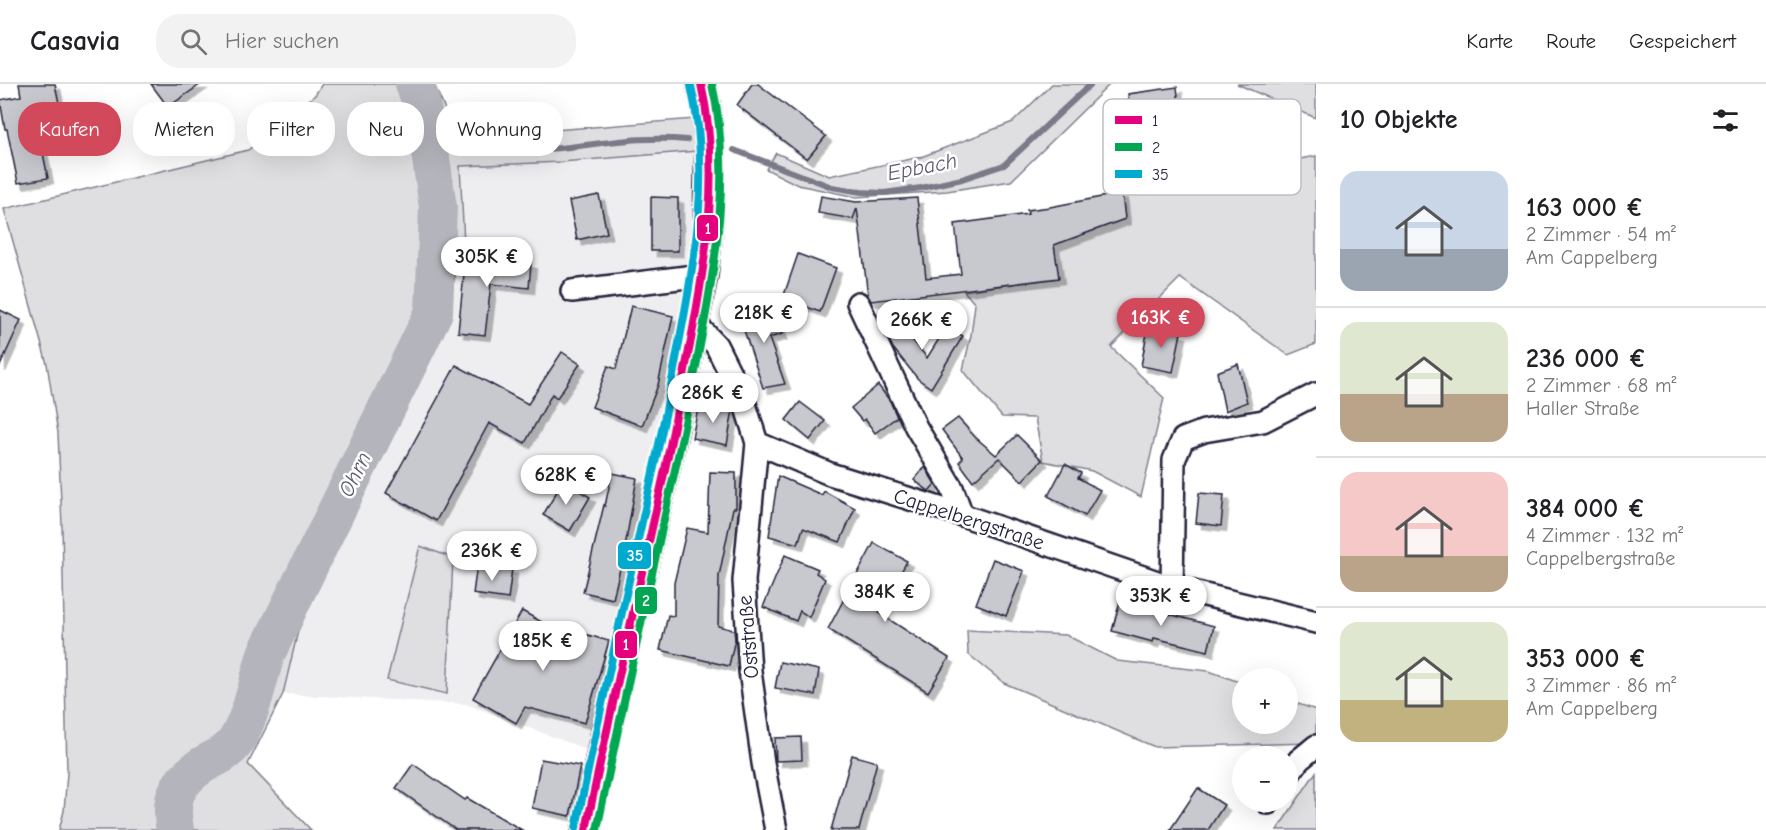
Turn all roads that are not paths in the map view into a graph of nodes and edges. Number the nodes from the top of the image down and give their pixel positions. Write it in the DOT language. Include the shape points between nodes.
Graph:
graph roads {
  1 [pos="701,84"];
  2 [pos="703,275"];
  3 [pos="572,291"];
  4 [pos="858,303"];
  5 [pos="695,323"];
  6 [pos="1316,394"];
  7 [pos="757,443"];
  8 [pos="962,515"];
  9 [pos="1172,587"];
  10 [pos="1316,622"];
  11 [pos="1316,746"];
  12 [pos="1298,760"];
  13 [pos="586,830"];
  14 [pos="776,830"];
  1 -- 2 [label="main road" via="710,147"];
  2 -- 3 [label="street"];
  2 -- 5 [label="main road"];
  4 -- 8 [label="street"];
  5 -- 7 [label="street" via="716,345 744,401"];
  5 -- 13 [label="main road"];
  6 -- 9 [label="street" via="1263,421 1204,431 1183,439 1174,460"];
  7 -- 8 [label="street, Cappelbergstraße" via="830,474"];
  7 -- 14 [label="street, Oststraße" via="744,581 750,671"];
  8 -- 9 [label="street, Cappelbergstraße"];
  9 -- 10 [label="street, Cappelbergstraße"];
  11 -- 12 [label="street"];
}
